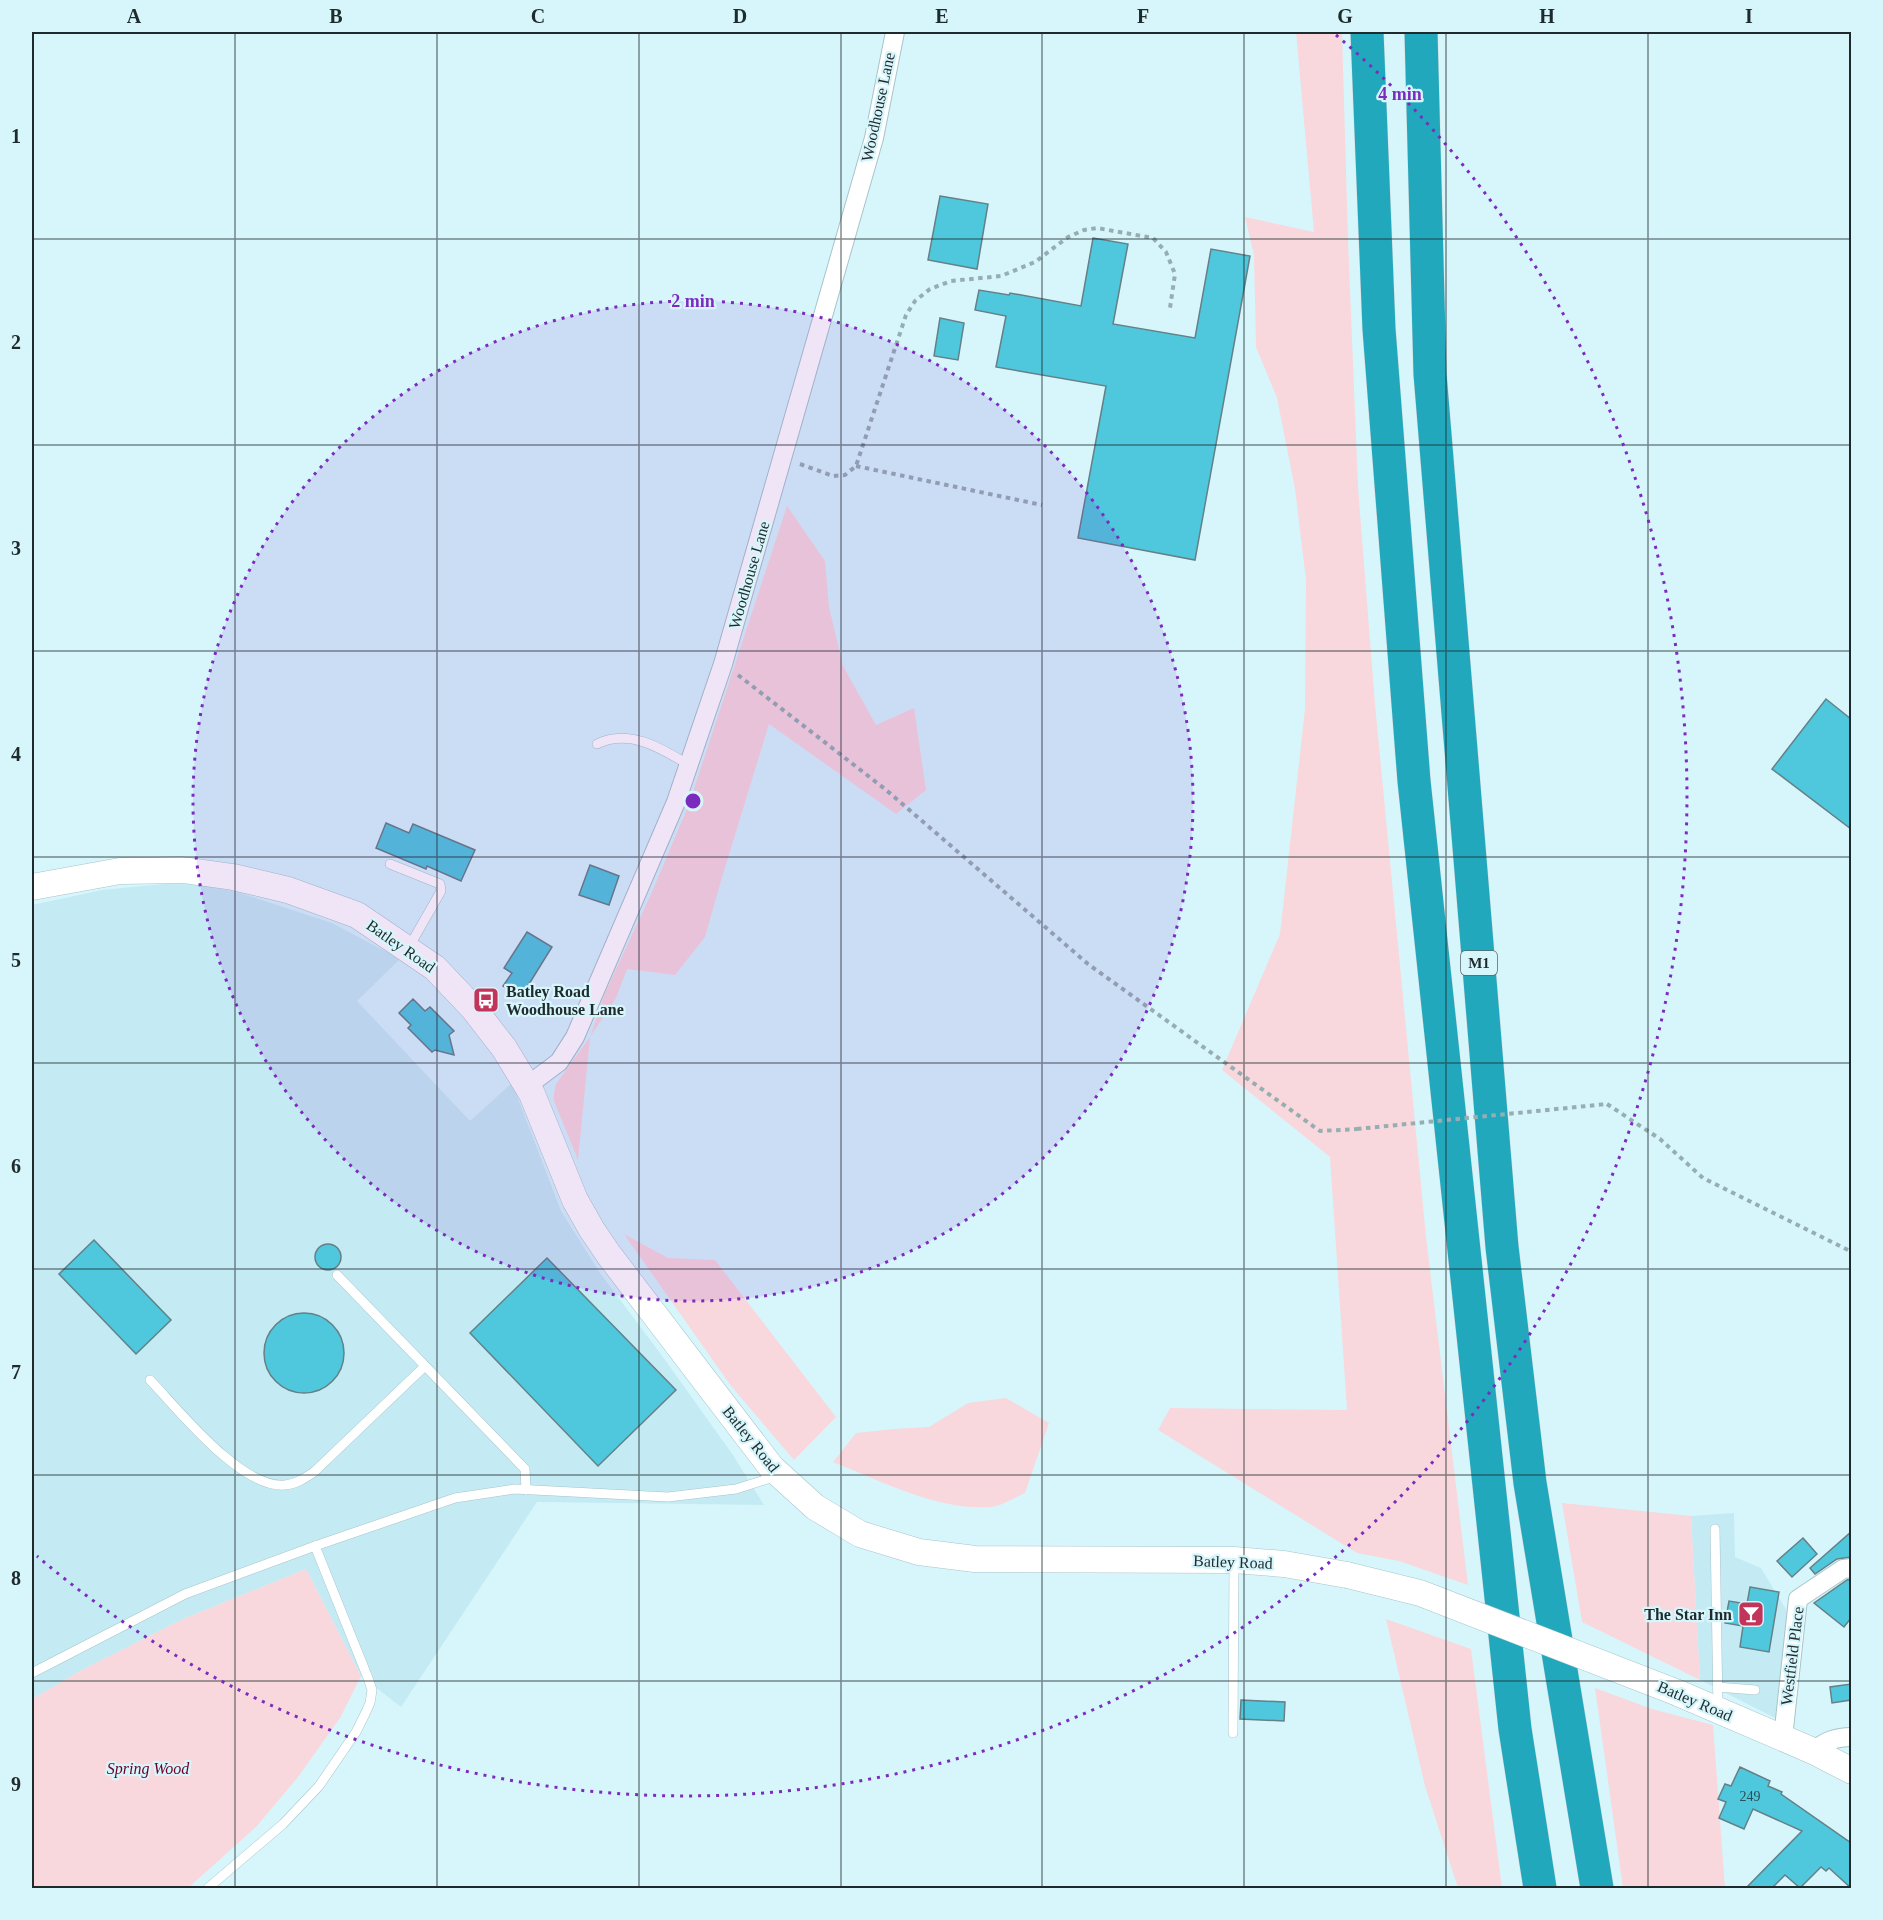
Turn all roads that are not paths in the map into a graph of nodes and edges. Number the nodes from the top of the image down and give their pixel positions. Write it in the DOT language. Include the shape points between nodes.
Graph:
graph roads {
  1 [pos="895,32"];
  2 [pos="1367,32"];
  3 [pos="1421,32"];
  4 [pos="597,744"];
  5 [pos="689,765"];
  6 [pos="390,864"];
  7 [pos="32,886"];
  8 [pos="408,949"];
  9 [pos="527,1086"];
  10 [pos="337,1275"];
  11 [pos="425,1366"];
  12 [pos="150,1380"];
  13 [pos="780,1475"];
  14 [pos="526,1490"];
  15 [pos="1715,1529"];
  16 [pos="315,1546"];
  17 [pos="1234,1560"];
  18 [pos="1851,1568"];
  19 [pos="32,1673"];
  20 [pos="1755,1690"];
  21 [pos="1718,1698"];
  22 [pos="1233,1733"];
  23 [pos="1851,1737"];
  24 [pos="1783,1738"];
  25 [pos="1813,1751"];
  26 [pos="1851,1771"];
  27 [pos="208,1888"];
  28 [pos="1540,1888"];
  29 [pos="1597,1888"];
  1 -- 5 [label="street, Woodhouse Lane" via="874,138 723,664"];
  2 -- 28 [label="highway" via="1379,329 1414,781 1515,1729"];
  3 -- 29 [label="highway, M1" via="1430,374 1502,1247 1530,1483"];
  4 -- 5 [label="lane" via="616,738 640,741"];
  5 -- 9 [label="street, Woodhouse Lane" via="575,1037 558,1062"];
  6 -- 8 [label="lane" via="440,884 441,891"];
  7 -- 8 [label="street, Batley Road" via="120,872 183,870 233,877 288,890 357,915"];
  8 -- 9 [label="street, Batley Road" via="435,968 473,1008"];
  9 -- 13 [label="street, Batley Road" via="575,1200 592,1230"];
  10 -- 11 [label="lane"];
  11 -- 12 [label="lane" via="314,1472 284,1485 254,1478 223,1456"];
  11 -- 14 [label="lane" via="525,1469"];
  13 -- 14 [label="lane" via="736,1489 668,1497"];
  13 -- 17 [label="street, Batley Road" via="815,1507 860,1534 919,1552 986,1560"];
  14 -- 16 [label="lane" via="455,1498"];
  15 -- 21 [label="lane"];
  16 -- 19 [label="lane" via="185,1594"];
  16 -- 27 [label="lane" via="368,1678 372,1690 370,1703 356,1732 313,1794"];
  17 -- 21 [label="street, Batley Road, bridge" via="1347,1575 1420,1593 1678,1693"];
  17 -- 22 [label="lane"];
  18 -- 24 [label="street, Westfield Place" via="1843,1569 1798,1599"];
  20 -- 21 [label="lane"];
  21 -- 24 [label="street, Batley Road"];
  23 -- 25 [label="street" via="1827,1741"];
  24 -- 25 [label="street, Batley Road"];
  25 -- 26 [label="street, Batley Road"];
}
